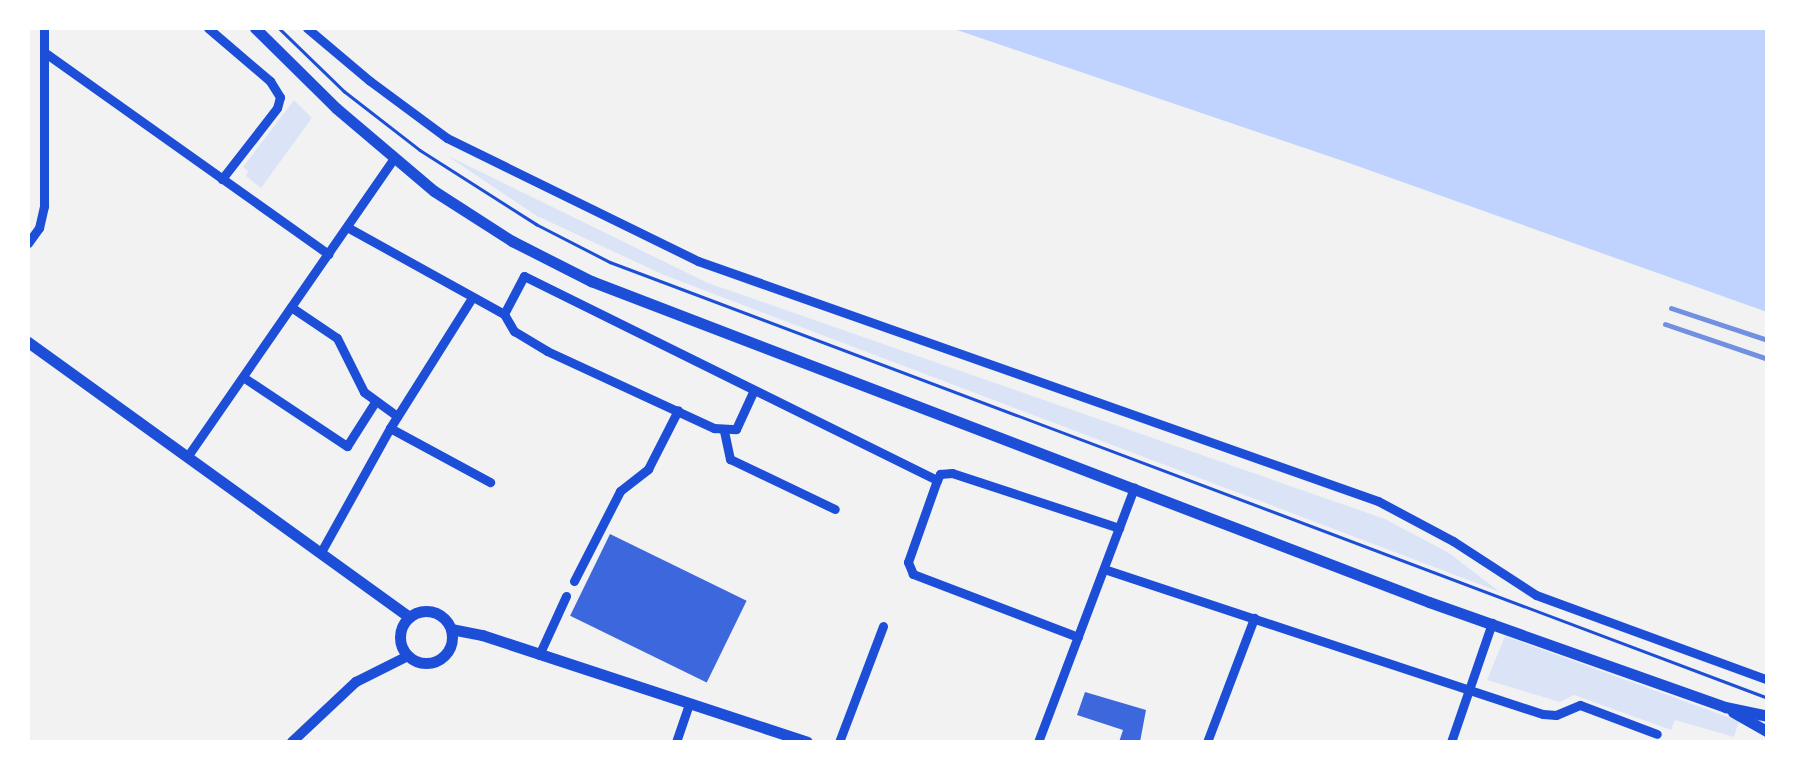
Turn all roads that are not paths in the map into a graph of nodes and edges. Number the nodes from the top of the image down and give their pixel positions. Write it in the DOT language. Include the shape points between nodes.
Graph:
graph roads {
  1 [pos="44,28"];
  2 [pos="208,28"];
  3 [pos="255,28"];
  4 [pos="308,28"];
  5 [pos="44,52"];
  6 [pos="393,160"];
  7 [pos="222,179"];
  8 [pos="348,227"];
  9 [pos="28,243"];
  10 [pos="328,254"];
  11 [pos="472,298"];
  12 [pos="291,307"];
  13 [pos="504,314"];
  14 [pos="28,342"];
  15 [pos="242,377"];
  16 [pos="753,392"];
  17 [pos="375,402"];
  18 [pos="678,410"];
  19 [pos="398,416"];
  20 [pos="390,428"];
  21 [pos="724,431"];
  22 [pos="187,457"];
  23 [pos="937,480"];
  24 [pos="490,482"];
  25 [pos="1134,488"];
  26 [pos="835,509"];
  27 [pos="1119,528"];
  28 [pos="321,552"];
  29 [pos="1104,568"];
  30 [pos="574,581"];
  31 [pos="566,596"];
  32 [pos="409,617"];
  33 [pos="1254,618"];
  34 [pos="1492,623"];
  35 [pos="883,626"];
  36 [pos="451,630"];
  37 [pos="1078,637"];
  38 [pos="539,655"];
  39 [pos="408,656"];
  40 [pos="1768,680"];
  41 [pos="1469,689"];
  42 [pos="689,704"];
  43 [pos="1725,708"];
  44 [pos="1768,716"];
  45 [pos="1768,732"];
  46 [pos="1657,734"];
  47 [pos="292,742"];
  48 [pos="676,742"];
  49 [pos="808,742"];
  50 [pos="838,742"];
  51 [pos="1038,742"];
  52 [pos="1207,742"];
  53 [pos="1451,742"];
  1 -- 5 [label="street"];
  2 -- 7 [label="street" via="280,97"];
  3 -- 6 [label="main road"];
  4 -- 40 [label="street" via="448,138 698,261 1378,501 1454,540 1536,596"];
  5 -- 7 [label="street"];
  5 -- 9 [label="street" via="44,206"];
  6 -- 8 [label="street"];
  6 -- 25 [label="main road" via="512,241 632,299"];
  7 -- 10 [label="street"];
  8 -- 10 [label="street"];
  8 -- 11 [label="street"];
  10 -- 12 [label="street"];
  11 -- 13 [label="street"];
  11 -- 19 [label="street"];
  12 -- 15 [label="street"];
  12 -- 17 [label="street" via="337,338"];
  13 -- 16 [label="street" via="524,276"];
  13 -- 18 [label="street" via="514,331 547,351"];
  14 -- 22 [label="main road"];
  15 -- 17 [label="street" via="347,446"];
  15 -- 22 [label="street"];
  16 -- 21 [label="street" via="736,429"];
  16 -- 23 [label="street"];
  17 -- 19 [label="street"];
  18 -- 21 [label="street"];
  18 -- 30 [label="street" via="648,468 620,492"];
  19 -- 20 [label="street"];
  20 -- 24 [label="street"];
  20 -- 28 [label="street"];
  21 -- 26 [label="street" via="730,459"];
  22 -- 28 [label="main road"];
  23 -- 27 [label="street" via="952,474"];
  23 -- 37 [label="street" via="908,562 913,574"];
  25 -- 27 [label="street"];
  25 -- 34 [label="main road"];
  27 -- 29 [label="street"];
  28 -- 32 [label="main road"];
  29 -- 33 [label="street"];
  29 -- 37 [label="street"];
  31 -- 38 [label="street"];
  32 -- 36 [label="main road" via="433,612"];
  32 -- 39 [label="main road" via="400,636"];
  33 -- 41 [label="street"];
  33 -- 52 [label="street"];
  34 -- 41 [label="street"];
  34 -- 43 [label="main road"];
  35 -- 50 [label="street"];
  36 -- 38 [label="main road"];
  36 -- 39 [label="main road" via="440,659 423,663"];
  37 -- 51 [label="street"];
  38 -- 42 [label="main road"];
  39 -- 47 [label="street" via="356,682"];
  41 -- 46 [label="street" via="1550,715 1580,705"];
  41 -- 53 [label="street"];
  42 -- 48 [label="street"];
  42 -- 49 [label="main road"];
  43 -- 44 [label="main road"];
  43 -- 45 [label="main road"];
}
